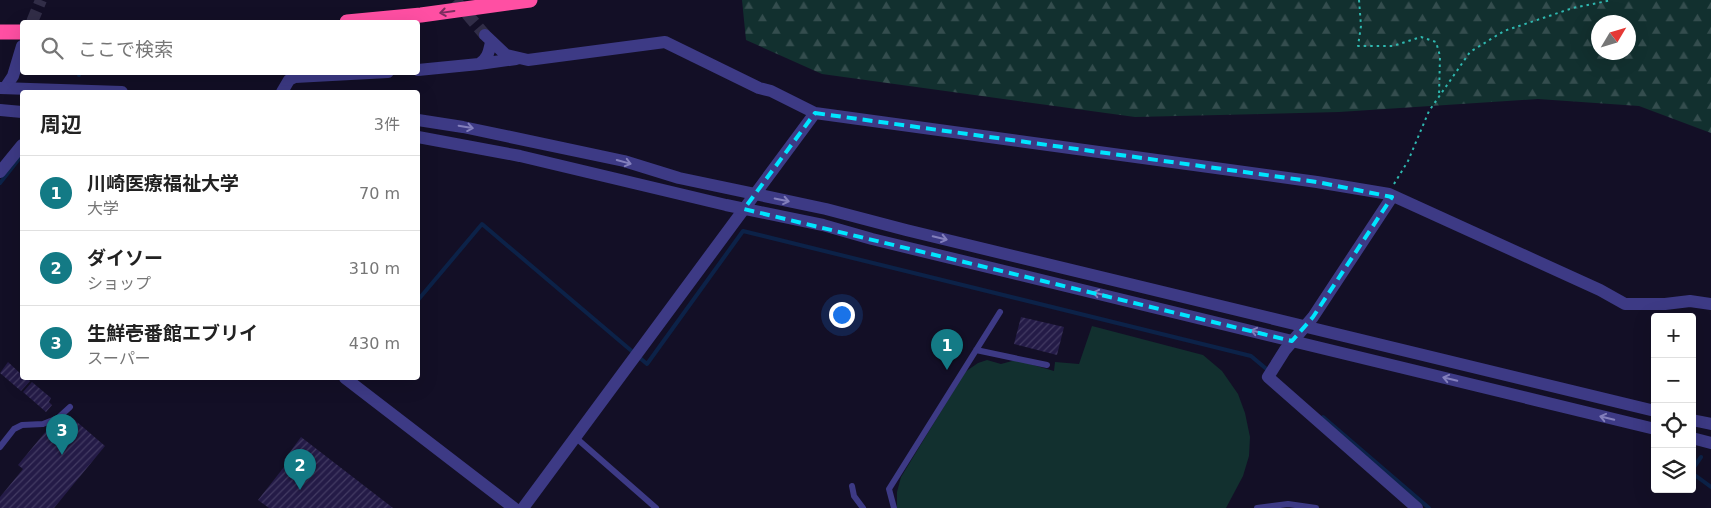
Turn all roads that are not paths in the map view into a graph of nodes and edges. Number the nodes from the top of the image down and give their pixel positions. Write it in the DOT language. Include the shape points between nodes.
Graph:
graph roads {
  1 [pos="530,0"];
  2 [pos="367,20"];
  3 [pos="0,32"];
  4 [pos="20,32"];
  5 [pos="20,53"];
  6 [pos="518,59"];
  7 [pos="479,64"];
  8 [pos="420,70"];
  9 [pos="333,75"];
  10 [pos="283,90"];
  11 [pos="1,91"];
  12 [pos="20,91"];
  13 [pos="0,110"];
  14 [pos="20,112"];
  15 [pos="816,113"];
  16 [pos="420,120"];
  17 [pos="420,137"];
  18 [pos="20,147"];
  19 [pos="0,172"];
  20 [pos="756,194"];
  21 [pos="1390,196"];
  22 [pos="744,209"];
  23 [pos="1711,304"];
  24 [pos="1000,312"];
  25 [pos="1305,326"];
  26 [pos="1292,341"];
  27 [pos="976,350"];
  28 [pos="1047,365"];
  29 [pos="348,380"];
  30 [pos="70,407"];
  31 [pos="1651,409"];
  32 [pos="1696,421"];
  33 [pos="1711,424"];
  34 [pos="1651,428"];
  35 [pos="575,437"];
  36 [pos="1696,439"];
  37 [pos="1711,443"];
  38 [pos="0,447"];
  39 [pos="852,486"];
  40 [pos="514,508"];
  41 [pos="523,508"];
  42 [pos="656,508"];
  43 [pos="863,508"];
  44 [pos="894,508"];
  45 [pos="1257,508"];
  46 [pos="1316,508"];
  47 [pos="1417,508"];
  1 -- 2 [label="highway, one-way"];
  3 -- 4 [label="highway"];
  5 -- 11 [label="street" via="13,76"];
  6 -- 7 [label="street"];
  6 -- 7 [label="street" via="506,56 488,38 488,53"];
  6 -- 15 [label="street" via="664,42"];
  7 -- 8 [label="street"];
  9 -- 10 [label="street" via="296,77 289,80"];
  11 -- 12 [label="street"];
  13 -- 14 [label="street"];
  15 -- 20 [label="street"];
  15 -- 21 [label="street" via="1317,182"];
  16 -- 20 [label="street, one-way" via="533,141"];
  17 -- 22 [label="street" via="520,156"];
  18 -- 19 [label="street"];
  20 -- 22 [label="street"];
  20 -- 25 [label="street, one-way"];
  21 -- 23 [label="street" via="1600,290 1624,304 1690,301"];
  21 -- 25 [label="street"];
  26 -- 22 [label="street, one-way" via="872,240 823,225"];
  22 -- 35 [label="street"];
  24 -- 27 [label="lane"];
  25 -- 26 [label="street"];
  25 -- 31 [label="street"];
  34 -- 26 [label="street, one-way"];
  26 -- 47 [label="street" via="1268,377"];
  27 -- 28 [label="lane"];
  27 -- 44 [label="lane" via="889,489"];
  29 -- 40 [label="street"];
  30 -- 38 [label="lane" via="58,418 43,424 22,425 14,429"];
  32 -- 33 [label="street"];
  35 -- 41 [label="street"];
  35 -- 42 [label="lane"];
  36 -- 37 [label="street"];
  39 -- 43 [label="lane" via="854,496"];
  45 -- 46 [label="lane" via="1288,504"];
}
